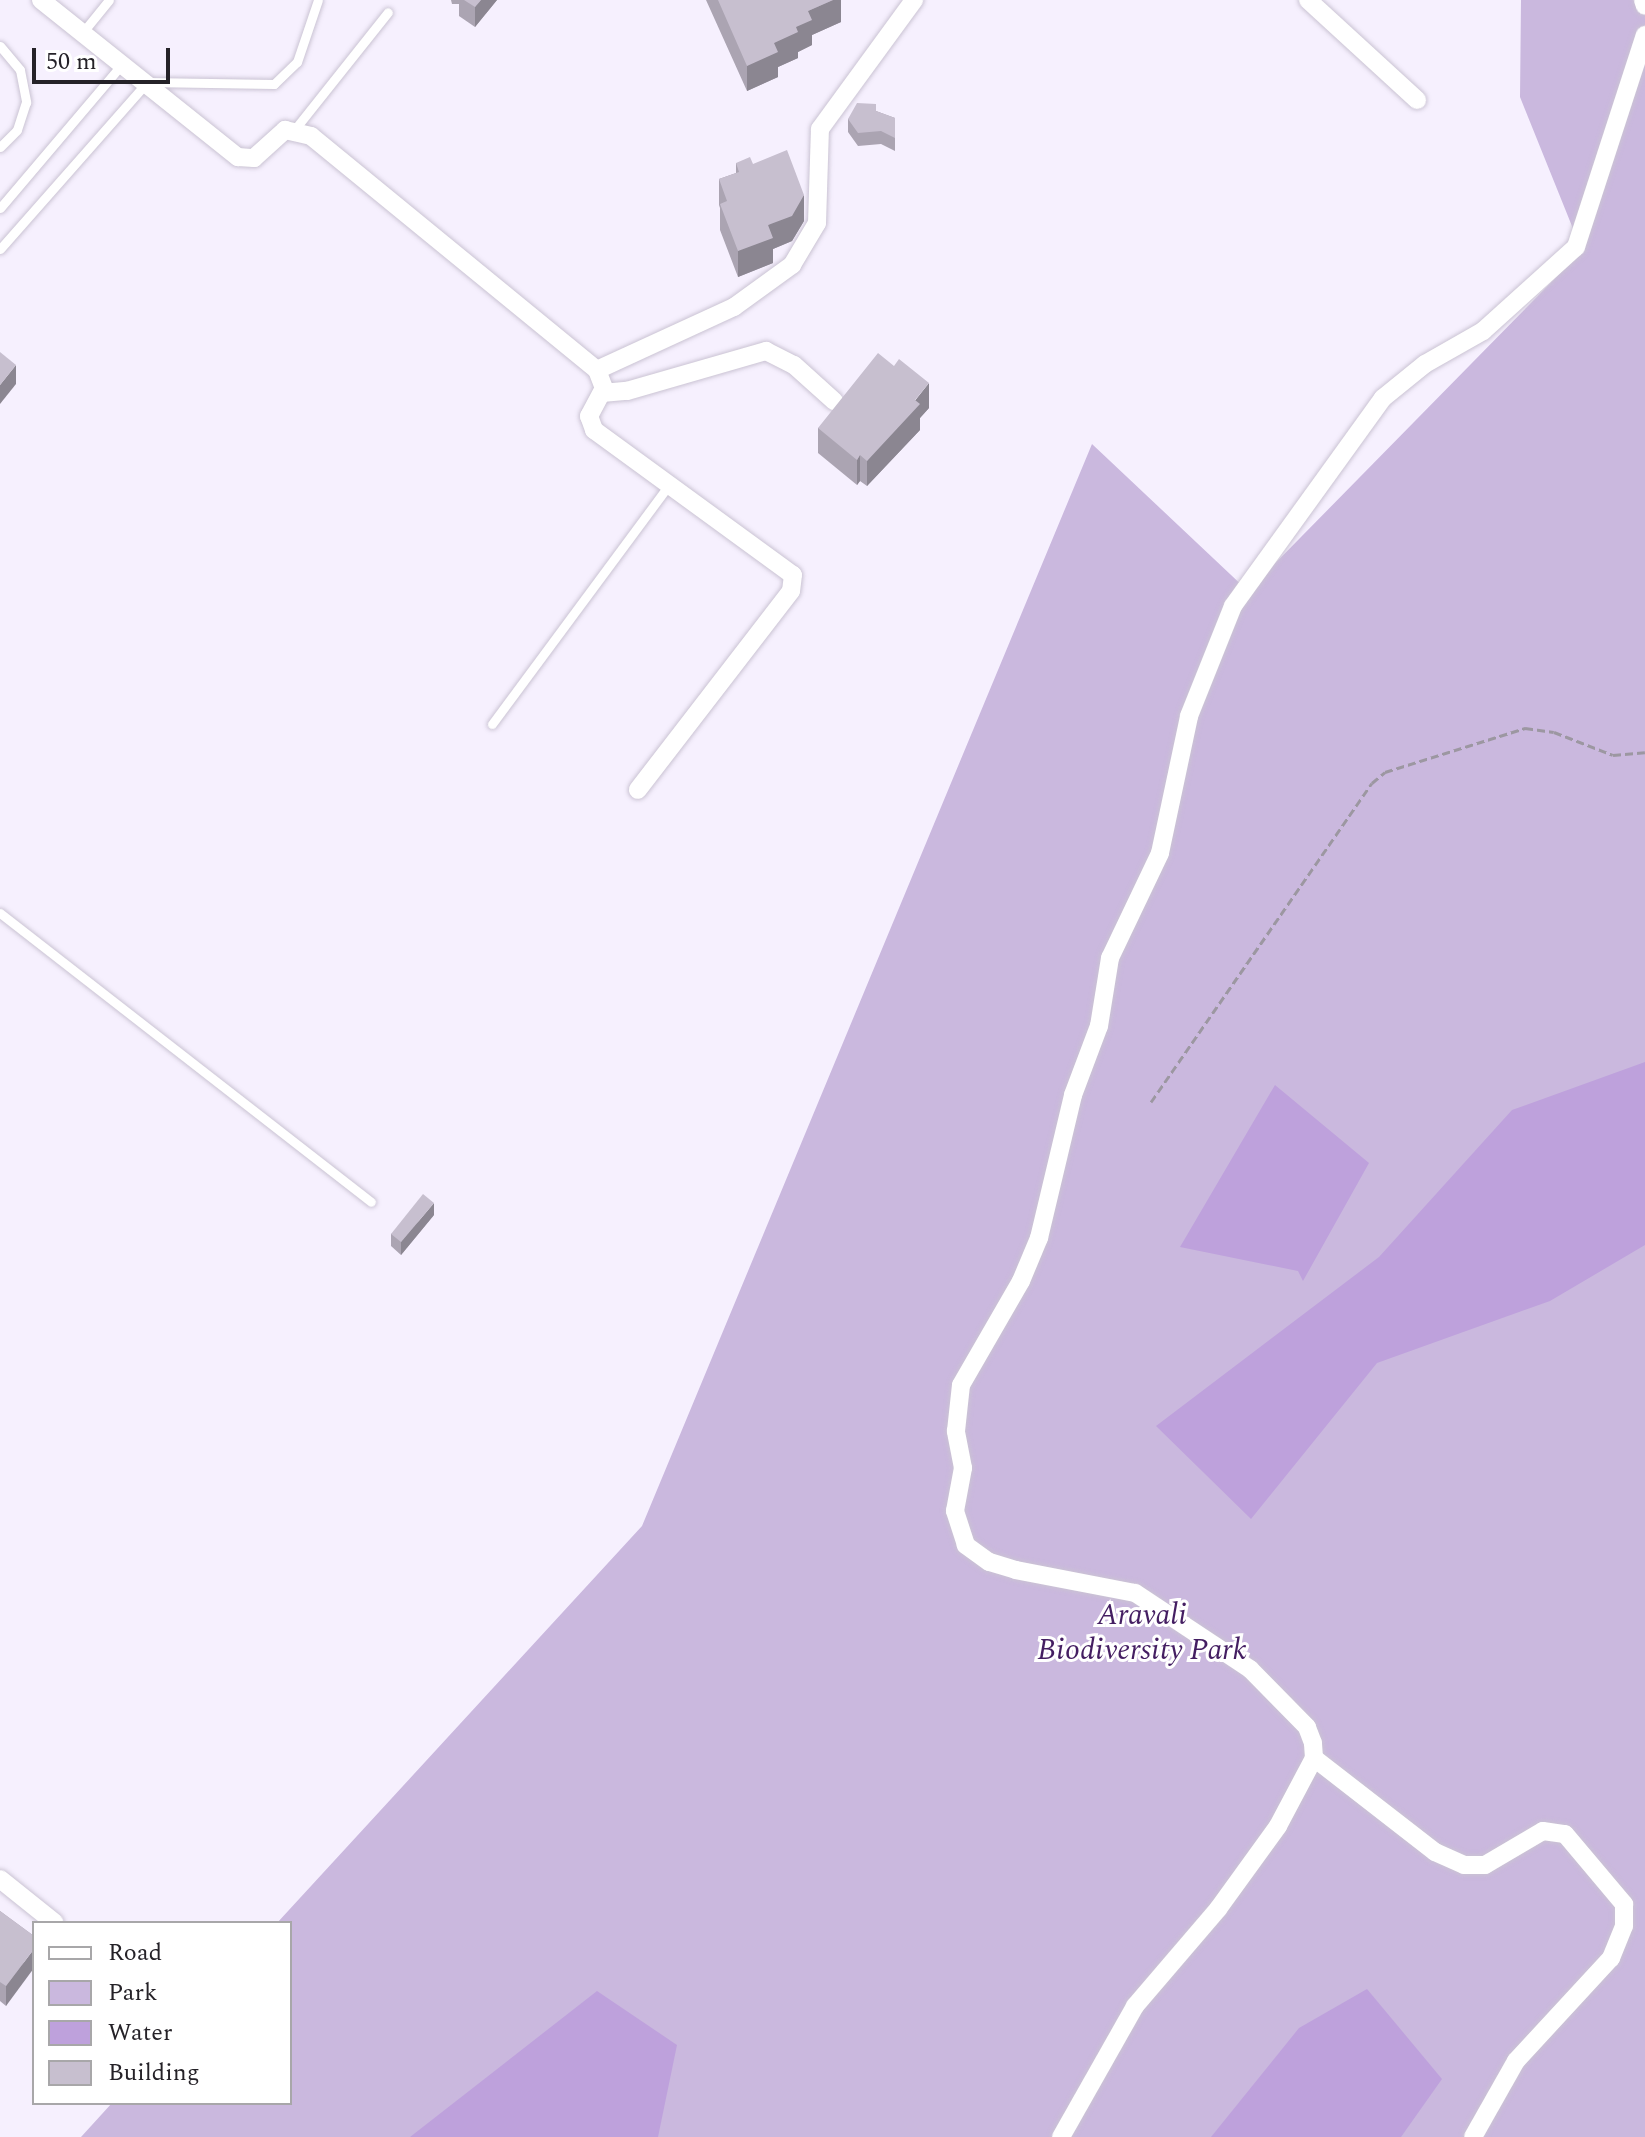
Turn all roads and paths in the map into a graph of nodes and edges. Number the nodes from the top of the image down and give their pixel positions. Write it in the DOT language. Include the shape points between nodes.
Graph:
graph roads {
  1 [pos="41,0"];
  2 [pos="109,0"];
  3 [pos="318,0"];
  4 [pos="914,0"];
  5 [pos="1308,0"];
  6 [pos="1643,0"];
  7 [pos="1645,6"];
  8 [pos="388,12"];
  9 [pos="83,32"];
  10 [pos="1645,35"];
  11 [pos="0,46"];
  12 [pos="123,63"];
  13 [pos="147,82"];
  14 [pos="1417,100"];
  15 [pos="295,129"];
  16 [pos="0,147"];
  17 [pos="0,208"];
  18 [pos="0,249"];
  19 [pos="597,370"];
  20 [pos="602,393"];
  21 [pos="834,401"];
  22 [pos="671,482"];
  23 [pos="492,724"];
  24 [pos="1645,752"];
  25 [pos="638,790"];
  26 [pos="0,913"];
  27 [pos="1151,1102"];
  28 [pos="371,1202"];
  29 [pos="1314,1758"];
  30 [pos="0,1879"];
  31 [pos="52,1921"];
  32 [pos="1061,2137"];
  33 [pos="1473,2137"];
  1 -- 9 [label="street"];
  2 -- 9 [label="lane"];
  3 -- 13 [label="lane" via="297,62 274,84"];
  4 -- 19 [label="street" via="820,129 821,206 806,246 792,265 734,307"];
  5 -- 14 [label="street"];
  6 -- 7 [label="street"];
  8 -- 15 [label="lane"];
  9 -- 12 [label="street"];
  10 -- 29 [label="street" via="1576,247 1483,331 1425,364 1383,398 1233,606 1189,716 1160,853 1110,958 1099,1026 1073,1095 1039,1238 1021,1281 961,1385 956,1431 963,1468 955,1511 966,1545 989,1562 1016,1570 1135,1593 1250,1669 1307,1727"];
  11 -- 16 [label="lane" via="20,70 26,102 17,130"];
  12 -- 13 [label="street"];
  12 -- 17 [label="lane"];
  13 -- 15 [label="street" via="243,160 254,158 285,130"];
  13 -- 18 [label="lane"];
  15 -- 19 [label="street" via="311,136"];
  19 -- 20 [label="street" via="604,382"];
  20 -- 21 [label="street" via="627,391 766,351 794,365"];
  20 -- 22 [label="street" via="590,424"];
  22 -- 23 [label="lane"];
  22 -- 25 [label="street" via="790,572 794,586"];
  24 -- 27 [label="path" via="1613,755 1554,732 1525,728 1385,772 1372,783"];
  26 -- 28 [label="lane"];
  29 -- 32 [label="street" via="1278,1826 1218,1909 1135,2006"];
  29 -- 33 [label="street" via="1435,1852 1464,1865 1485,1865 1543,1831 1565,1834 1624,1904 1624,1926 1611,1958 1516,2061"];
  30 -- 31 [label="street"];
}
